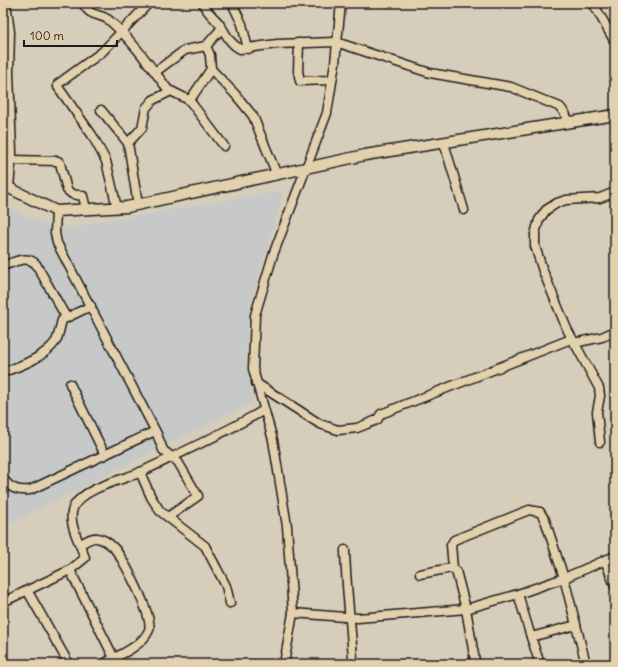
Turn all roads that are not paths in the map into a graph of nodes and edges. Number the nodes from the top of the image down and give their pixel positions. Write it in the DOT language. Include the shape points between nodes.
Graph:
graph roads {
  1 [pos="6,3"];
  2 [pos="83,3"];
  3 [pos="149,3"];
  4 [pos="203,3"];
  5 [pos="232,3"];
  6 [pos="341,3"];
  7 [pos="593,3"];
  8 [pos="222,28"];
  9 [pos="7,32"];
  10 [pos="121,32"];
  11 [pos="336,42"];
  12 [pos="615,42"];
  13 [pos="299,43"];
  14 [pos="206,46"];
  15 [pos="248,49"];
  16 [pos="210,69"];
  17 [pos="155,72"];
  18 [pos="332,80"];
  19 [pos="169,91"];
  20 [pos="189,100"];
  21 [pos="101,110"];
  22 [pos="615,115"];
  23 [pos="567,123"];
  24 [pos="128,143"];
  25 [pos="444,143"];
  26 [pos="224,146"];
  27 [pos="12,160"];
  28 [pos="307,168"];
  29 [pos="277,175"];
  30 [pos="6,186"];
  31 [pos="615,192"];
  32 [pos="138,205"];
  33 [pos="116,208"];
  34 [pos="86,209"];
  35 [pos="56,210"];
  36 [pos="464,210"];
  37 [pos="3,266"];
  38 [pos="91,306"];
  39 [pos="66,317"];
  40 [pos="615,331"];
  41 [pos="570,335"];
  42 [pos="574,343"];
  43 [pos="3,372"];
  44 [pos="256,382"];
  45 [pos="70,384"];
  46 [pos="264,410"];
  47 [pos="155,432"];
  48 [pos="600,442"];
  49 [pos="105,455"];
  50 [pos="171,456"];
  51 [pos="140,472"];
  52 [pos="3,479"];
  53 [pos="9,486"];
  54 [pos="3,493"];
  55 [pos="168,517"];
  56 [pos="81,544"];
  57 [pos="345,550"];
  58 [pos="615,556"];
  59 [pos="605,560"];
  60 [pos="453,568"];
  61 [pos="70,570"];
  62 [pos="420,574"];
  63 [pos="564,578"];
  64 [pos="615,586"];
  65 [pos="28,590"];
  66 [pos="518,594"];
  67 [pos="3,602"];
  68 [pos="230,602"];
  69 [pos="466,609"];
  70 [pos="293,613"];
  71 [pos="350,617"];
  72 [pos="576,625"];
  73 [pos="531,637"];
  74 [pos="114,658"];
  75 [pos="353,660"];
  76 [pos="475,660"];
  77 [pos="69,664"];
  78 [pos="103,664"];
  79 [pos="284,664"];
  80 [pos="540,664"];
  81 [pos="586,664"];
  1 -- 9 [label="street"];
  2 -- 10 [label="street" via="91,13 107,18"];
  3 -- 10 [label="street"];
  4 -- 8 [label="street" via="206,12"];
  5 -- 15 [label="street" via="242,24"];
  6 -- 11 [label="street"];
  7 -- 12 [label="street"];
  8 -- 14 [label="street"];
  8 -- 15 [label="street" via="230,42 240,49"];
  9 -- 27 [label="street"];
  10 -- 17 [label="street"];
  10 -- 33 [label="street" via="102,52 58,84 106,161"];
  11 -- 13 [label="street"];
  11 -- 18 [label="street"];
  11 -- 23 [label="street" via="430,72 511,87 560,107 566,115"];
  13 -- 15 [label="street"];
  13 -- 18 [label="street" via="300,81"];
  14 -- 16 [label="street" via="210,55"];
  14 -- 17 [label="street" via="185,50"];
  16 -- 20 [label="street"];
  16 -- 29 [label="street" via="236,94 253,116"];
  17 -- 19 [label="street"];
  18 -- 28 [label="street" via="327,113"];
  19 -- 20 [label="street"];
  19 -- 24 [label="street" via="153,100 146,108 142,128"];
  20 -- 26 [label="street"];
  21 -- 24 [label="street"];
  22 -- 23 [label="main road"];
  23 -- 25 [label="main road"];
  24 -- 32 [label="street"];
  25 -- 28 [label="main road"];
  25 -- 36 [label="street"];
  27 -- 30 [label="street"];
  27 -- 34 [label="street" via="58,161 67,190 83,196"];
  28 -- 29 [label="main road"];
  28 -- 44 [label="street" via="273,255 254,315 253,369"];
  29 -- 32 [label="main road"];
  30 -- 35 [label="main road"];
  31 -- 41 [label="street" via="600,198 566,200 546,210 539,220 535,246"];
  32 -- 33 [label="main road"];
  33 -- 34 [label="main road"];
  34 -- 35 [label="main road"];
  35 -- 38 [label="street" via="57,243 87,303"];
  37 -- 39 [label="street" via="30,259 36,264"];
  38 -- 39 [label="street"];
  38 -- 47 [label="street"];
  39 -- 43 [label="street" via="62,320 57,339 51,347 40,356"];
  40 -- 42 [label="street" via="602,337"];
  41 -- 42 [label="street"];
  41 -- 44 [label="street" via="571,339 381,414 377,420 357,428 329,428"];
  42 -- 48 [label="street" via="599,388 597,412"];
  44 -- 46 [label="street"];
  45 -- 49 [label="street"];
  46 -- 50 [label="street" via="231,430"];
  46 -- 70 [label="street" via="273,440 287,526"];
  47 -- 49 [label="street"];
  47 -- 50 [label="street" via="163,450"];
  49 -- 53 [label="street" via="30,490 18,491"];
  50 -- 51 [label="street"];
  50 -- 55 [label="street" via="178,462 198,496"];
  51 -- 55 [label="street" via="151,497 160,511"];
  51 -- 56 [label="street" via="92,491 74,506 71,520"];
  52 -- 53 [label="street"];
  53 -- 54 [label="street" via="12,488"];
  55 -- 68 [label="street" via="206,546 226,586"];
  56 -- 61 [label="street" via="85,558"];
  56 -- 74 [label="street" via="97,538 112,546 129,572 148,614 149,630 145,636"];
  57 -- 71 [label="street"];
  58 -- 59 [label="street"];
  59 -- 63 [label="street"];
  59 -- 64 [label="street"];
  60 -- 62 [label="street"];
  60 -- 63 [label="street" via="451,545 454,540 529,510 535,510 546,520"];
  60 -- 69 [label="street"];
  61 -- 65 [label="street"];
  61 -- 74 [label="street"];
  63 -- 66 [label="street"];
  63 -- 72 [label="street"];
  65 -- 67 [label="street"];
  65 -- 77 [label="street"];
  66 -- 69 [label="street"];
  66 -- 73 [label="street"];
  69 -- 71 [label="street"];
  69 -- 76 [label="street"];
  70 -- 71 [label="street"];
  70 -- 79 [label="street"];
  71 -- 75 [label="street"];
  72 -- 73 [label="street"];
  72 -- 81 [label="street"];
  73 -- 80 [label="street"];
  74 -- 78 [label="street"];
}
